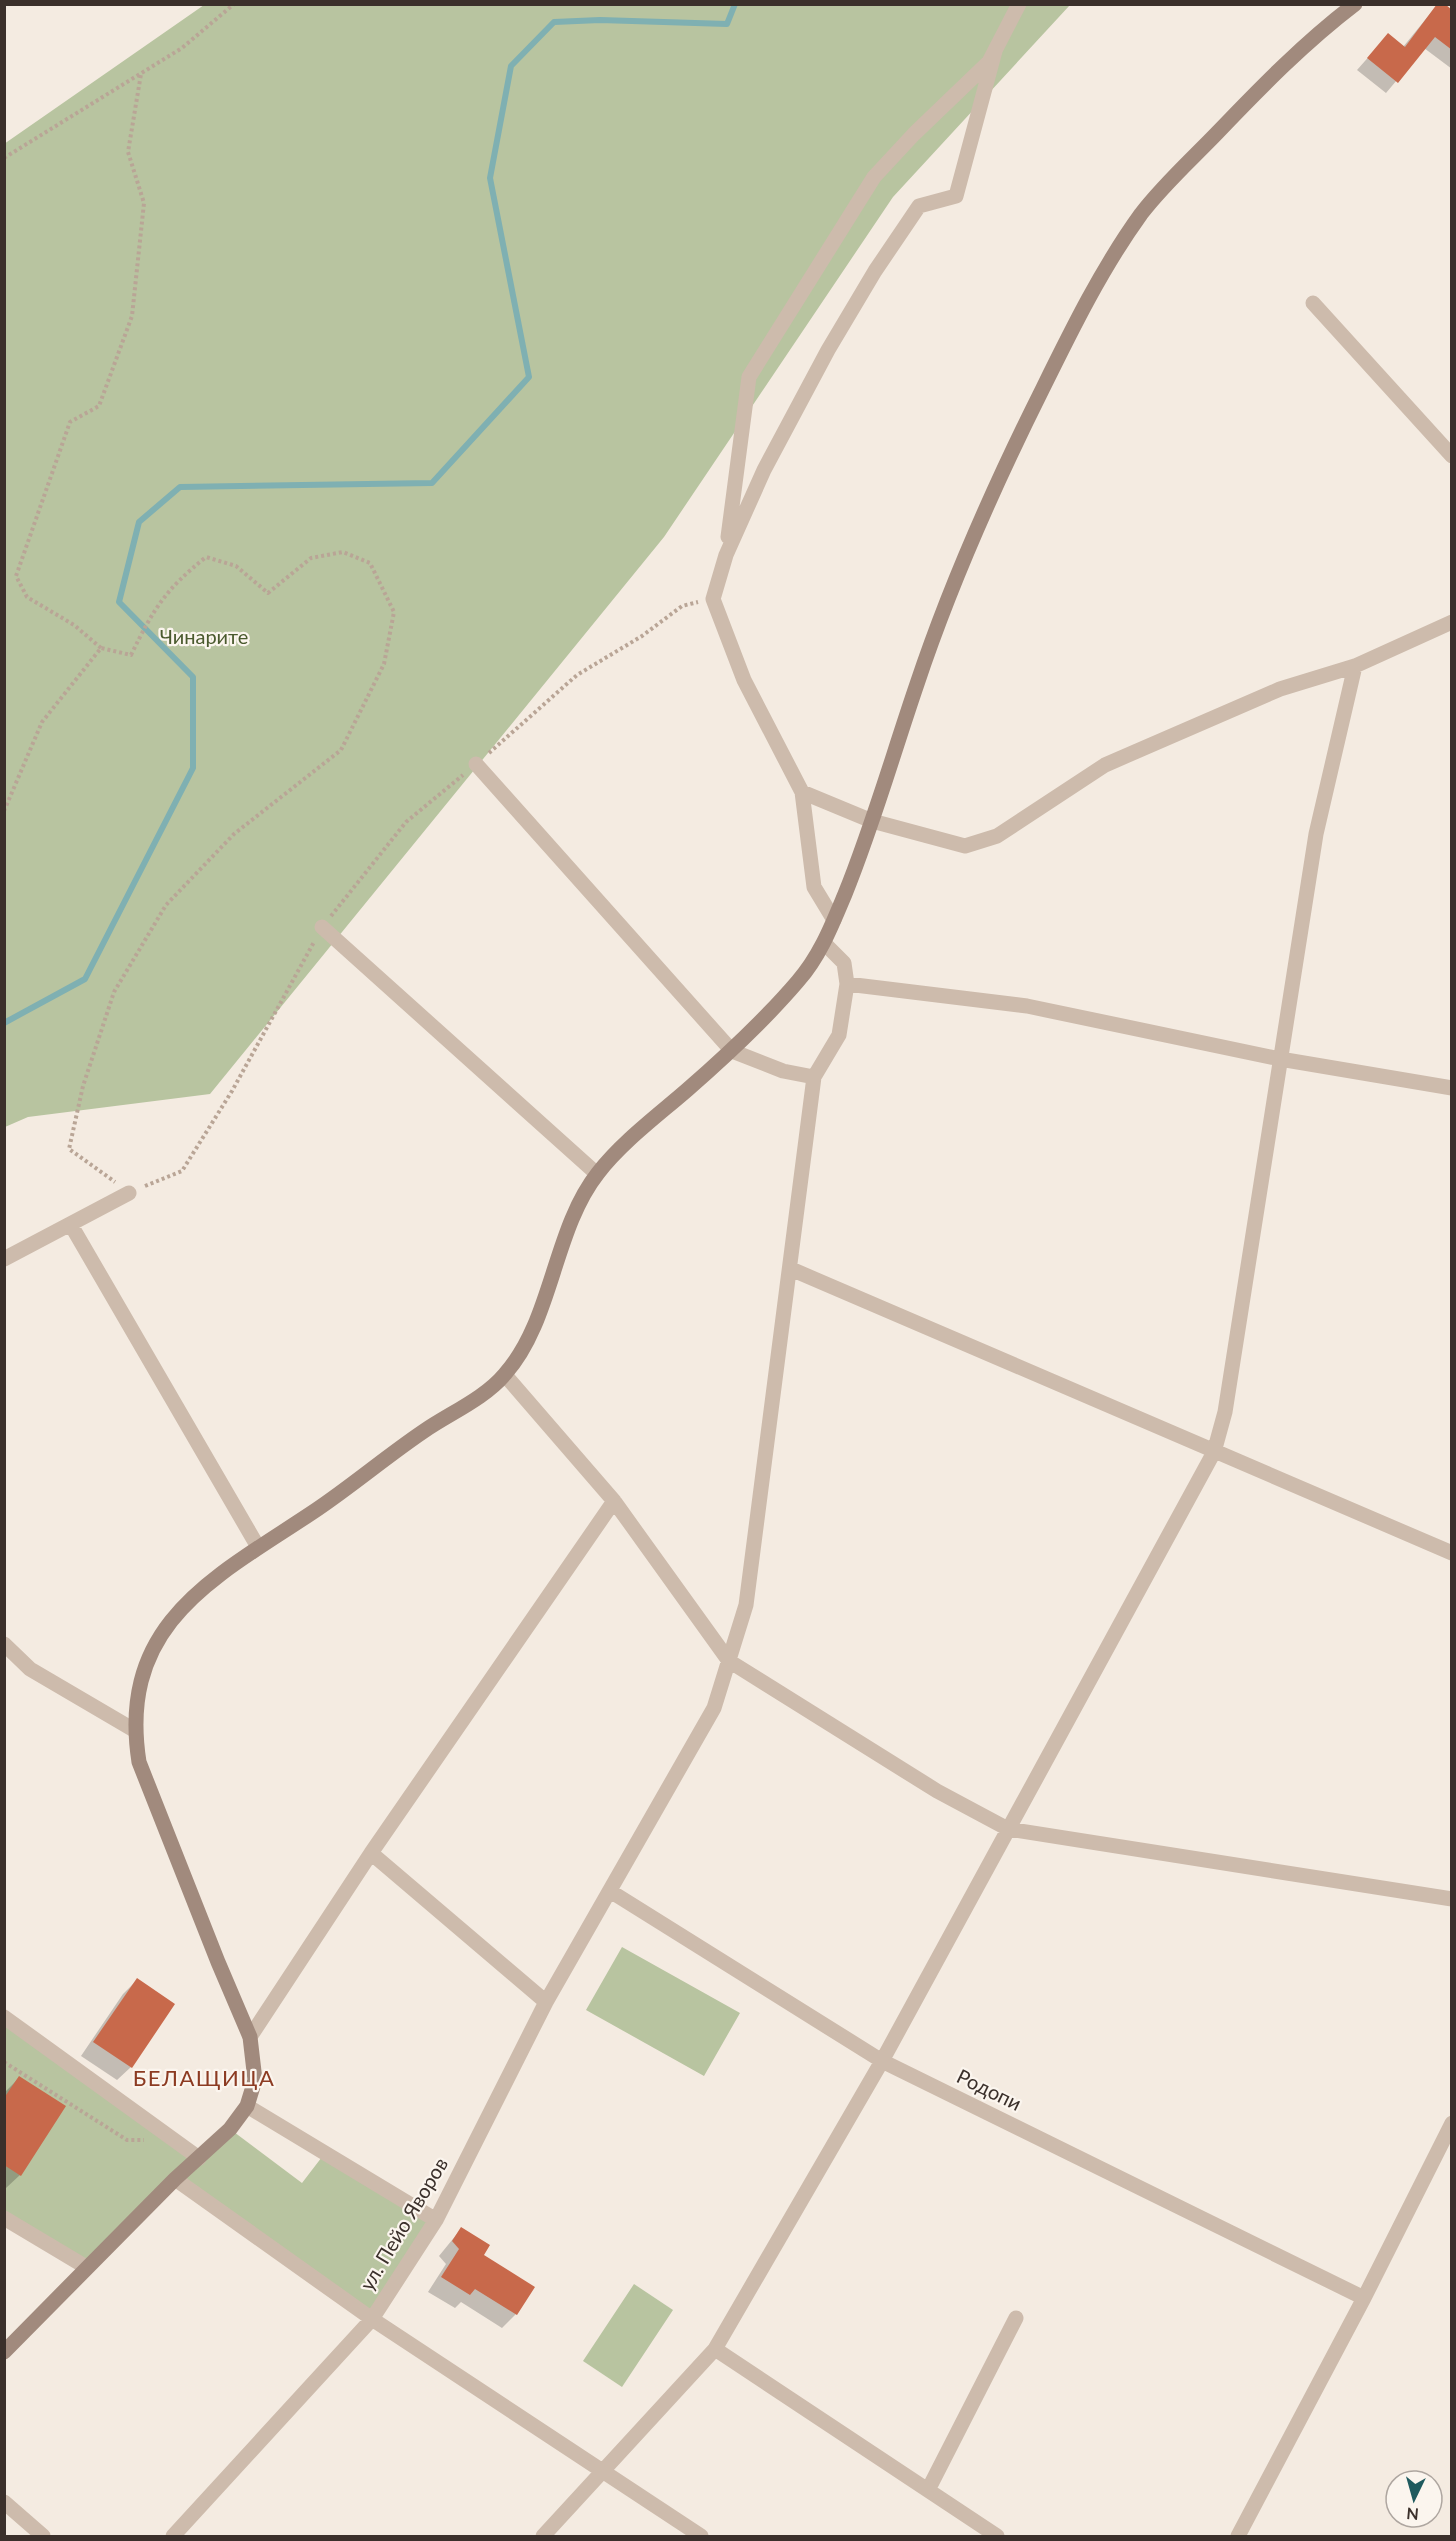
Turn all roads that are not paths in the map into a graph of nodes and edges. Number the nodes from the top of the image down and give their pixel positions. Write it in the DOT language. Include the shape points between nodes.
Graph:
graph roads {
  1 [pos="1019,4"];
  2 [pos="1355,4"];
  3 [pos="995,51"];
  4 [pos="1313,303"];
  5 [pos="1452,456"];
  6 [pos="726,555"];
  7 [pos="1452,622"];
  8 [pos="1354,666"];
  9 [pos="476,764"];
  10 [pos="802,792"];
  11 [pos="872,821"];
  12 [pos="834,920"];
  13 [pos="322,927"];
  14 [pos="824,943"];
  15 [pos="847,984"];
  16 [pos="732,1051"];
  17 [pos="1280,1059"];
  18 [pos="814,1077"];
  19 [pos="1452,1088"];
  20 [pos="597,1174"];
  21 [pos="129,1193"];
  22 [pos="71,1225"];
  23 [pos="4,1259"];
  24 [pos="790,1269"];
  25 [pos="505,1375"];
  26 [pos="1214,1452"];
  27 [pos="614,1501"];
  28 [pos="258,1547"];
  29 [pos="1452,1553"];
  30 [pos="4,1644"];
  31 [pos="729,1661"];
  32 [pos="134,1730"];
  33 [pos="1008,1829"];
  34 [pos="371,1853"];
  35 [pos="610,1891"];
  36 [pos="1452,1899"];
  37 [pos="546,2001"];
  38 [pos="4,2017"];
  39 [pos="250,2037"];
  40 [pos="882,2061"];
  41 [pos="248,2106"];
  42 [pos="1452,2123"];
  43 [pos="199,2158"];
  44 [pos="175,2179"];
  45 [pos="4,2218"];
  46 [pos="436,2220"];
  47 [pos="86,2267"];
  48 [pos="1364,2298"];
  49 [pos="1016,2318"];
  50 [pos="372,2319"];
  51 [pos="715,2349"];
  52 [pos="4,2352"];
  53 [pos="601,2472"];
  54 [pos="928,2490"];
  55 [pos="4,2502"];
  56 [pos="43,2536"];
  57 [pos="173,2536"];
  58 [pos="543,2536"];
  59 [pos="700,2536"];
  60 [pos="997,2536"];
  61 [pos="1238,2536"];
  1 -- 3 [label="street"];
  2 -- 11 [label="street" via="1266,83 1143,213 1082,310 969,543 919,677"];
  3 -- 6 [label="street" via="956,196 920,206 875,271 764,470"];
  3 -- 6 [label="street" via="989,62 874,177 749,378"];
  4 -- 5 [label="street"];
  6 -- 10 [label="street" via="713,599 744,680"];
  7 -- 8 [label="street"];
  8 -- 11 [label="street" via="1280,689 1105,765 997,836 965,846"];
  8 -- 17 [label="street" via="1316,834"];
  9 -- 16 [label="street"];
  10 -- 11 [label="street"];
  10 -- 12 [label="street" via="814,887"];
  11 -- 12 [label="street"];
  12 -- 14 [label="street"];
  13 -- 20 [label="street"];
  14 -- 15 [label="street" via="844,963"];
  14 -- 16 [label="street" via="804,974"];
  15 -- 17 [label="street" via="1027,1006"];
  15 -- 18 [label="street" via="839,1035"];
  16 -- 18 [label="street" via="783,1071"];
  16 -- 20 [label="street" via="644,1126"];
  17 -- 19 [label="street"];
  17 -- 26 [label="street" via="1225,1412"];
  18 -- 24 [label="street, ул. Пейо Яворов"];
  20 -- 25 [label="street" via="572,1223 531,1330"];
  21 -- 22 [label="street"];
  22 -- 23 [label="street"];
  22 -- 28 [label="street"];
  24 -- 26 [label="street"];
  24 -- 31 [label="street, ул. Пейо Яворов" via="746,1605"];
  25 -- 27 [label="street"];
  25 -- 28 [label="street"];
  26 -- 29 [label="street"];
  26 -- 33 [label="street"];
  27 -- 31 [label="street"];
  27 -- 34 [label="street"];
  28 -- 32 [label="street" via="192,1595 165,1627 145,1671"];
  30 -- 32 [label="street" via="30,1669"];
  31 -- 33 [label="street" via="937,1791"];
  31 -- 35 [label="street, ул. Пейо Яворов" via="714,1708"];
  32 -- 39 [label="street" via="139,1762"];
  33 -- 36 [label="street"];
  33 -- 40 [label="street"];
  34 -- 37 [label="street"];
  34 -- 39 [label="street"];
  35 -- 37 [label="street, ул. Пейо Яворов"];
  35 -- 40 [label="street, Родопи"];
  37 -- 46 [label="street, ул. Пейо Яворов"];
  38 -- 43 [label="street"];
  39 -- 41 [label="street" via="255,2080"];
  40 -- 48 [label="street, Родопи"];
  40 -- 51 [label="street"];
  41 -- 43 [label="street"];
  41 -- 46 [label="street"];
  42 -- 48 [label="street"];
  43 -- 44 [label="street"];
  44 -- 47 [label="street"];
  44 -- 50 [label="street"];
  45 -- 47 [label="street"];
  46 -- 50 [label="street, ул. Пейо Яворов"];
  47 -- 52 [label="street"];
  48 -- 61 [label="street"];
  49 -- 54 [label="street"];
  50 -- 53 [label="street"];
  50 -- 57 [label="street, ул. Пейо Яворов"];
  51 -- 53 [label="street"];
  51 -- 54 [label="street"];
  53 -- 58 [label="street"];
  53 -- 59 [label="street"];
  54 -- 60 [label="street"];
  55 -- 56 [label="street"];
}
